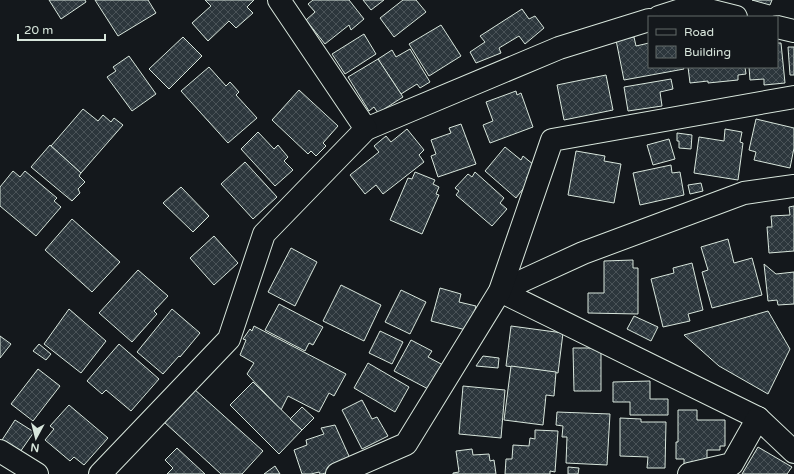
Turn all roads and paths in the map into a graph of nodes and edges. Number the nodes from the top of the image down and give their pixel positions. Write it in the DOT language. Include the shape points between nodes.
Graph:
graph roads {
  1 [pos="279,0"];
  2 [pos="694,3"];
  3 [pos="662,16"];
  4 [pos="733,16"];
  5 [pos="648,20"];
  6 [pos="778,27"];
  7 [pos="794,31"];
  8 [pos="794,97"];
  9 [pos="366,129"];
  10 [pos="794,186"];
  11 [pos="500,291"];
  12 [pos="758,418"];
  13 [pos="0,451"];
  14 [pos="794,452"];
  15 [pos="37,474"];
  16 [pos="100,474"];
  17 [pos="337,474"];
  18 [pos="689,474"];
  1 -- 9 [label="street"];
  2 -- 3 [label="street"];
  2 -- 4 [label="street"];
  5 -- 9 [label="street" via="559,48"];
  6 -- 7 [label="street"];
  8 -- 11 [label="street" via="552,140"];
  9 -- 16 [label="street" via="264,234 230,338"];
  10 -- 11 [label="street" via="744,193 583,252"];
  11 -- 12 [label="street"];
  11 -- 17 [label="street" via="406,444"];
  12 -- 14 [label="street"];
  12 -- 18 [label="street" via="732,464"];
  13 -- 15 [label="street"];
}
